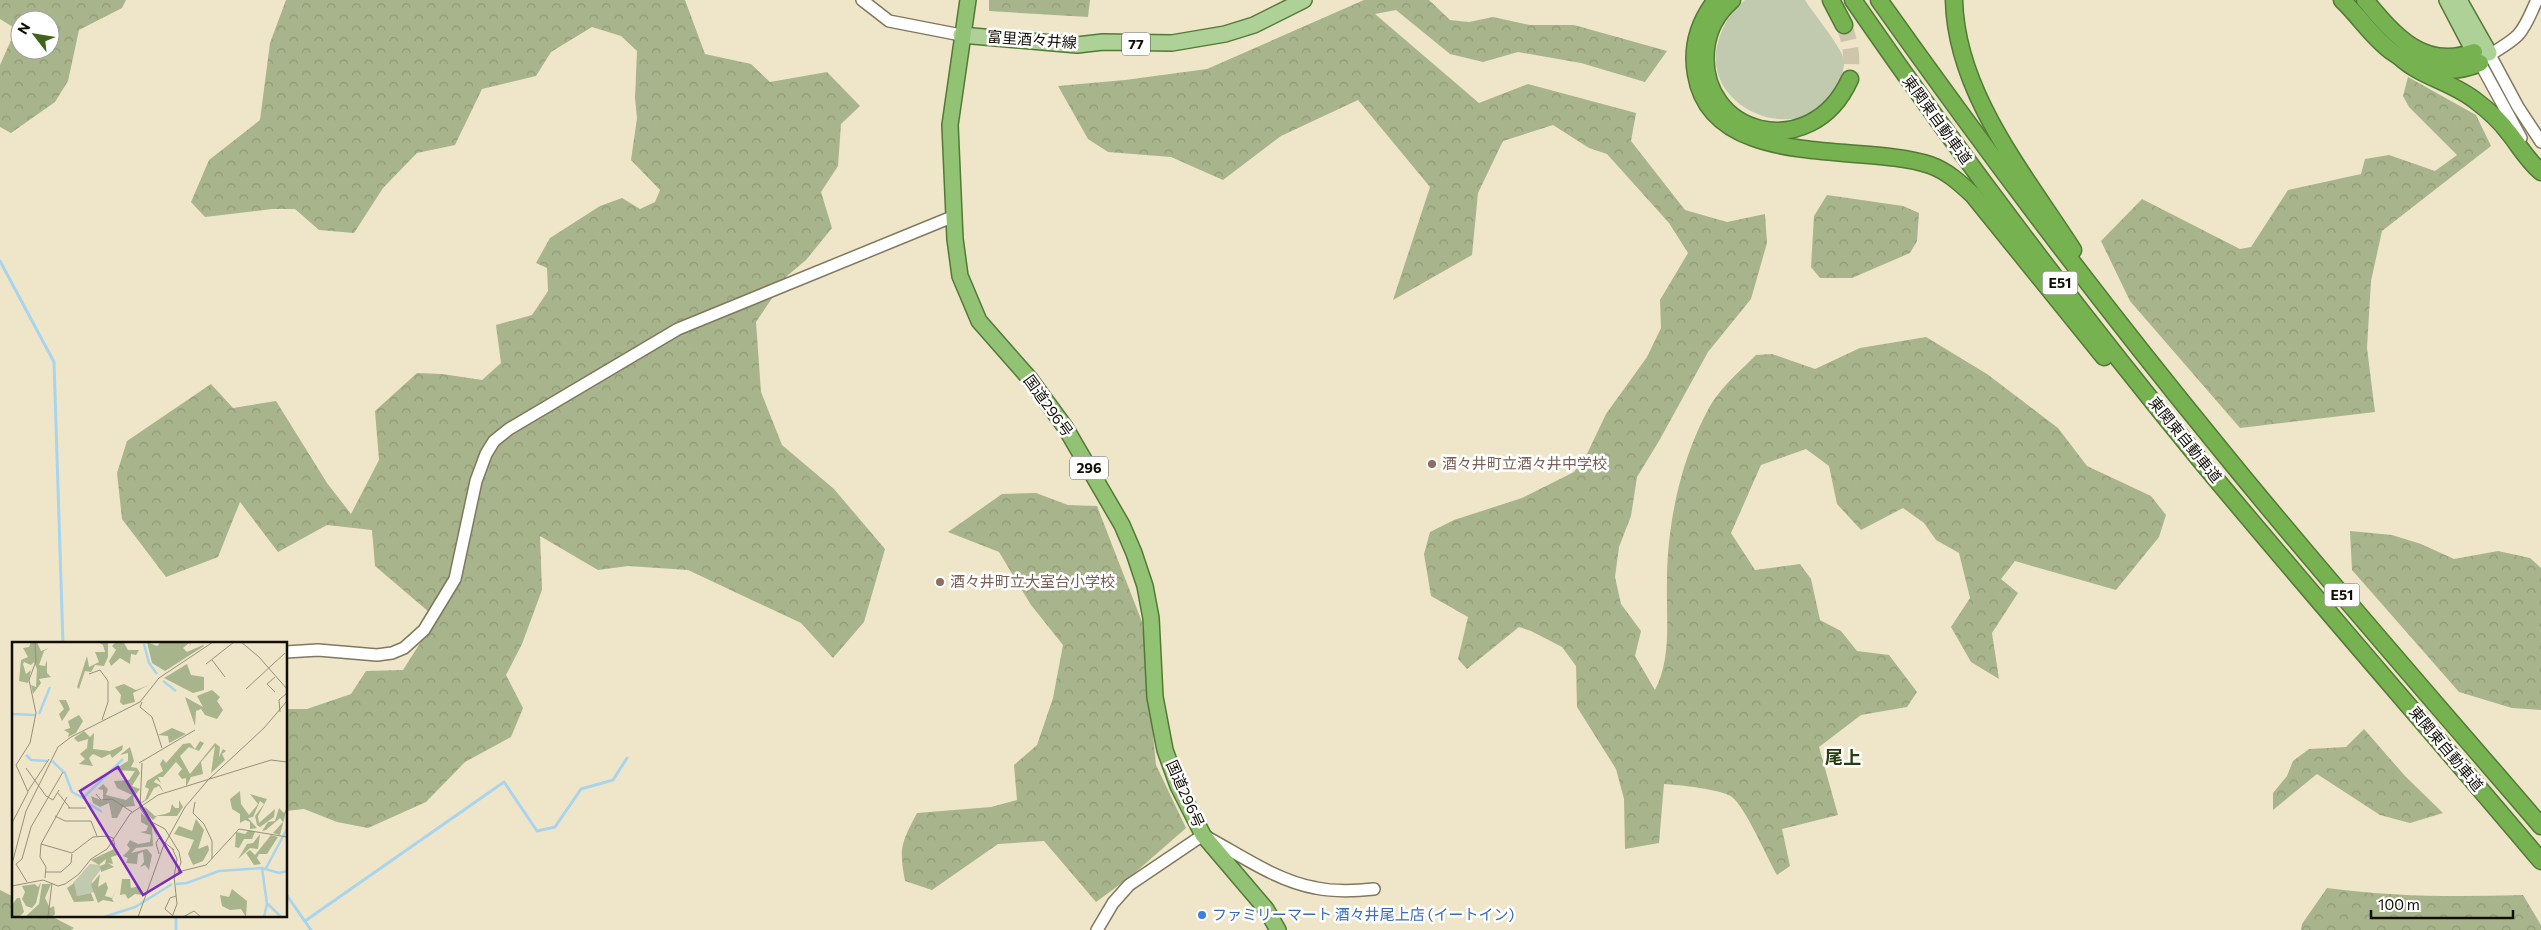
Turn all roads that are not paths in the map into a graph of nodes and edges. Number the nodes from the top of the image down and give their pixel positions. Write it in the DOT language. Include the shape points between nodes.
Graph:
graph roads {
  1 [pos="862,0"];
  2 [pos="968,0"];
  3 [pos="1304,0"];
  4 [pos="1716,0"];
  5 [pos="1732,0"];
  6 [pos="1831,0"];
  7 [pos="1853,0"];
  8 [pos="1879,0"];
  9 [pos="1954,0"];
  10 [pos="2342,0"];
  11 [pos="2365,0"];
  12 [pos="2447,0"];
  13 [pos="2459,0"];
  14 [pos="2536,0"];
  15 [pos="1844,25"];
  16 [pos="961,35"];
  17 [pos="2481,56"];
  18 [pos="2400,57"];
  19 [pos="1850,79"];
  20 [pos="2541,142"];
  21 [pos="2541,167"];
  22 [pos="2541,172"];
  23 [pos="954,218"];
  24 [pos="2167,383"];
  25 [pos="2281,556"];
  26 [pos="288,652"];
  27 [pos="2541,826"];
  28 [pos="1203,835"];
  29 [pos="2541,861"];
  30 [pos="1374,890"];
  31 [pos="1097,930"];
  32 [pos="1278,930"];
  1 -- 16 [label="street" via="889,21"];
  2 -- 16 [label="highway, 国道296号 / 296"];
  3 -- 16 [label="main road, 富里酒々井線 / 77" via="1254,25 1225,34 1172,43 1077,45"];
  4 -- 25 [label="highway" via="1703,19 1695,48 1696,78 1707,102 1727,124 1740,133 1775,144 1930,165 1947,173 1966,189 2106,360"];
  5 -- 19 [label="highway" via="1709,32 1706,69 1718,99 1744,123 1766,130 1794,131 1819,119 1837,102"];
  6 -- 15 [label="highway"];
  7 -- 25 [label="highway, 東関東自動車道 / E51" via="1948,134 2085,316"];
  8 -- 24 [label="highway, 東関東自動車道 / E51" via="2028,206"];
  9 -- 24 [label="highway" via="1964,56 1988,114 2084,267"];
  10 -- 18 [label="highway" via="2380,41"];
  11 -- 17 [label="highway" via="2394,33 2420,51 2447,58"];
  12 -- 17 [label="main road"];
  13 -- 17 [label="main road"];
  14 -- 17 [label="street" via="2517,36"];
  16 -- 23 [label="highway, 国道296号 / 296" via="950,125"];
  17 -- 18 [label="highway" via="2462,70 2441,71"];
  17 -- 20 [label="street"];
  17 -- 21 [label="street" via="2517,132"];
  18 -- 22 [label="highway" via="2408,65 2452,84 2476,100 2495,117"];
  23 -- 26 [label="street" via="678,329 509,429 494,441 486,454 476,481 455,579 424,630 404,648 392,653"];
  23 -- 28 [label="highway, 国道296号 / 296" via="960,276 979,321 1030,379 1065,427 1122,525 1134,553 1151,618 1155,697 1165,750 1178,786"];
  24 -- 27 [label="highway, 東関東自動車道 / E51" via="2290,533"];
  25 -- 29 [label="highway, 東関東自動車道 / E51"];
  28 -- 30 [label="street" via="1293,882 1350,892"];
  28 -- 31 [label="street" via="1129,885 1113,903"];
  28 -- 32 [label="highway, 国道296号 / 296" via="1266,909"];
}
